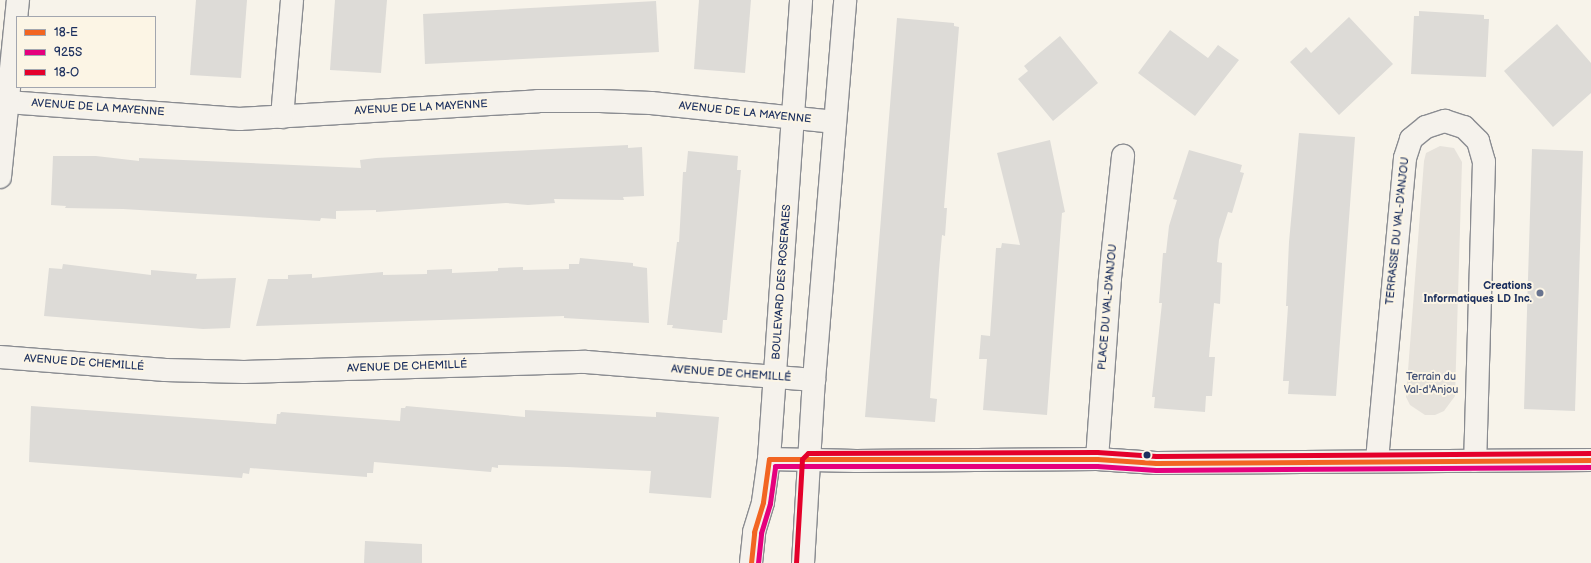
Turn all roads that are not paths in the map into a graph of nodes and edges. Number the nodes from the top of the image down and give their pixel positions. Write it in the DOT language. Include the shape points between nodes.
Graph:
graph roads {
  1 [pos="18,0"];
  2 [pos="292,0"];
  3 [pos="801,0"];
  4 [pos="845,0"];
  5 [pos="16,16"];
  6 [pos="16,19"];
  7 [pos="7,102"];
  8 [pos="282,117"];
  9 [pos="793,118"];
  10 [pos="835,122"];
  11 [pos="1123,156"];
  12 [pos="0,177"];
  13 [pos="0,357"];
  14 [pos="775,377"];
  15 [pos="814,380"];
  16 [pos="769,458"];
  17 [pos="1097,459"];
  18 [pos="809,460"];
  19 [pos="1377,460"];
  20 [pos="1591,460"];
  21 [pos="1475,461"];
  22 [pos="751,563"];
  23 [pos="803,563"];
  1 -- 5 [label="street"];
  2 -- 8 [label="street"];
  3 -- 9 [label="street, BOULEVARD DES ROSERAIES"];
  4 -- 10 [label="street"];
  6 -- 7 [label="street"];
  7 -- 8 [label="street, AVENUE DE LA MAYENNE" via="239,119"];
  7 -- 12 [label="street"];
  8 -- 9 [label="street, AVENUE DE LA MAYENNE" via="538,101 600,101 651,103"];
  9 -- 10 [label="street, AVENUE DE LA MAYENNE"];
  9 -- 14 [label="street, BOULEVARD DES ROSERAIES"];
  10 -- 15 [label="street"];
  11 -- 17 [label="street, PLACE DU VAL-D'ANJOU" via="1110,278"];
  13 -- 14 [label="street, AVENUE DE CHEMILLÉ" via="165,370 244,372 586,362"];
  14 -- 15 [label="street, AVENUE DE CHEMILLÉ"];
  14 -- 16 [label="street, BOULEVARD DES ROSERAIES"];
  15 -- 18 [label="street"];
  16 -- 18 [label="street"];
  16 -- 22 [label="street, BOULEVARD DES ROSERAIES" via="763,502 754,532"];
  17 -- 18 [label="street"];
  17 -- 19 [label="street" via="1156,463"];
  18 -- 23 [label="street"];
  19 -- 21 [label="street"];
  19 -- 21 [label="street, TERRASSE DU VAL-D'ANJOU" via="1404,158 1411,139 1426,127 1445,121 1464,127 1478,141 1484,162"];
  20 -- 21 [label="street"];
}
